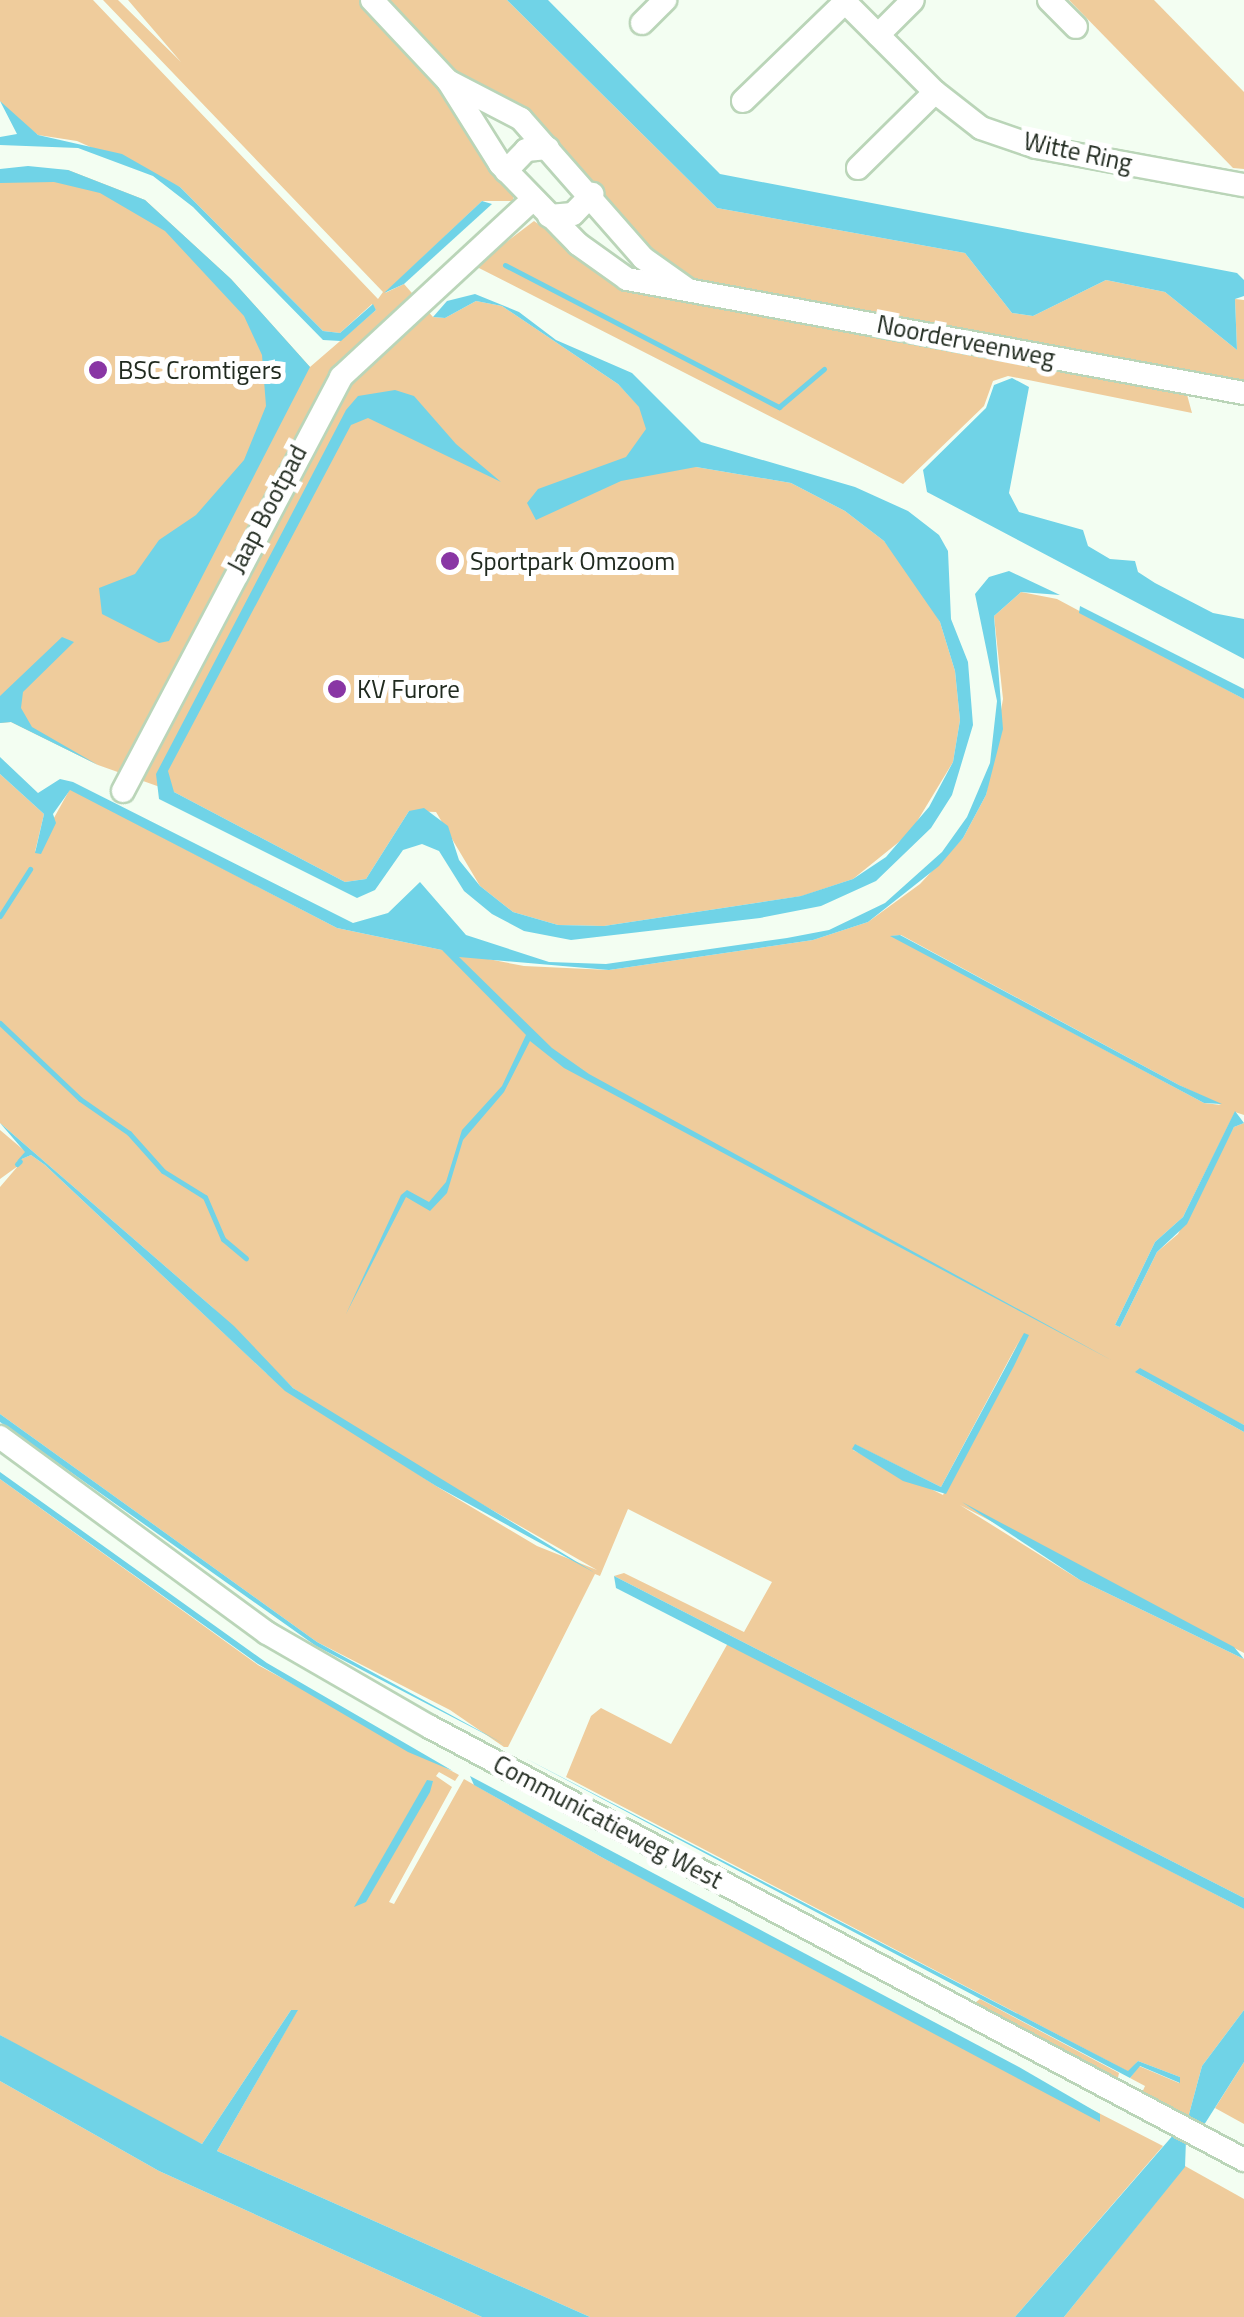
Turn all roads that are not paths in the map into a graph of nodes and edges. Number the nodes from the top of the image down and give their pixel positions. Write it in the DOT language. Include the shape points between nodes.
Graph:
graph roads {
  1 [pos="372,0"];
  2 [pos="665,0"];
  3 [pos="913,0"];
  4 [pos="1049,0"];
  5 [pos="844,1"];
  6 [pos="642,23"];
  7 [pos="1076,27"];
  8 [pos="878,34"];
  9 [pos="448,82"];
  10 [pos="935,92"];
  11 [pos="743,101"];
  12 [pos="548,148"];
  13 [pos="858,168"];
  14 [pos="506,171"];
  15 [pos="1244,185"];
  16 [pos="592,194"];
  17 [pos="533,199"];
  18 [pos="550,216"];
  19 [pos="687,289"];
  20 [pos="1244,393"];
  21 [pos="122,791"];
  22 [pos="0,1436"];
  23 [pos="1244,2160"];
  1 -- 9 [label="street, Noorderveenweg"];
  2 -- 6 [label="street"];
  3 -- 8 [label="street"];
  4 -- 7 [label="street"];
  5 -- 8 [label="street, Witte Ring"];
  5 -- 11 [label="street"];
  8 -- 10 [label="street, Witte Ring"];
  9 -- 12 [label="street, Noorderveenweg" via="514,114"];
  9 -- 14 [label="street, Noorderveenweg"];
  10 -- 13 [label="street"];
  10 -- 15 [label="street, Witte Ring" via="981,128 1036,147"];
  12 -- 14 [label="street" via="526,150"];
  12 -- 16 [label="street, Noorderveenweg"];
  14 -- 17 [label="street, Noorderveenweg"];
  16 -- 18 [label="street" via="572,214"];
  16 -- 19 [label="street, Noorderveenweg" via="643,258"];
  17 -- 18 [label="street, Noorderveenweg"];
  17 -- 21 [label="street, Jaap Bootpad" via="341,377"];
  18 -- 19 [label="street, Noorderveenweg" via="627,279"];
  19 -- 20 [label="street, Noorderveenweg"];
  22 -- 23 [label="street, Communicatieweg West" via="266,1633"];
}
